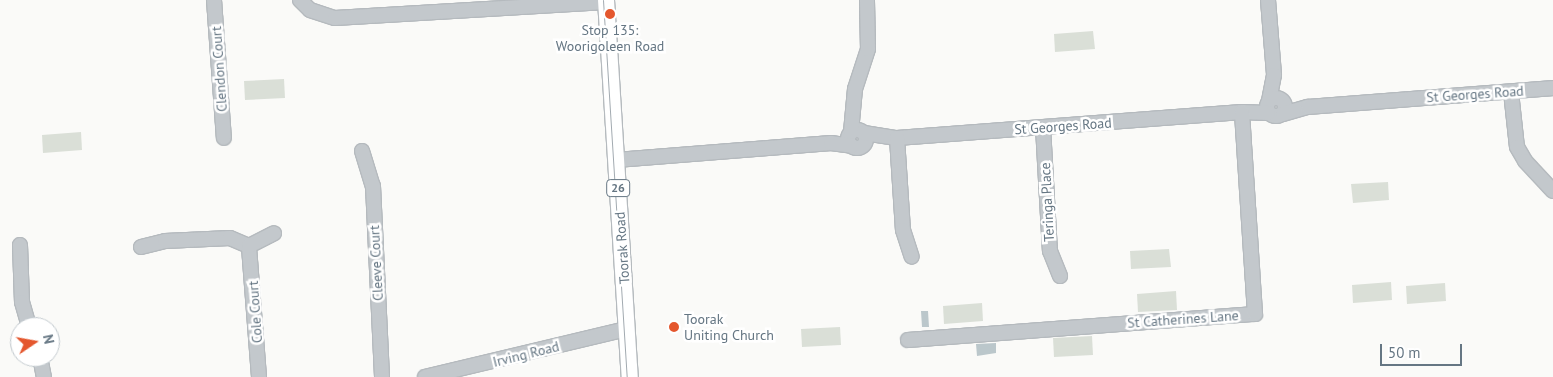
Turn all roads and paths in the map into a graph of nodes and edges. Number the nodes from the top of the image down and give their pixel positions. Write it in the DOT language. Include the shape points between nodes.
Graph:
graph roads {
  1 [pos="214,0"];
  2 [pos="300,0"];
  3 [pos="867,0"];
  4 [pos="1268,0"];
  5 [pos="606,1"];
  6 [pos="1553,88"];
  7 [pos="1511,92"];
  8 [pos="1275,105"];
  9 [pos="1242,112"];
  10 [pos="1043,127"];
  11 [pos="857,137"];
  12 [pos="224,138"];
  13 [pos="890,138"];
  14 [pos="362,151"];
  15 [pos="616,160"];
  16 [pos="1553,191"];
  17 [pos="274,233"];
  18 [pos="20,245"];
  19 [pos="249,246"];
  20 [pos="141,248"];
  21 [pos="912,257"];
  22 [pos="1060,276"];
  23 [pos="26,317"];
  24 [pos="627,329"];
  25 [pos="908,340"];
  26 [pos="260,377"];
  27 [pos="382,377"];
  28 [pos="424,377"];
  29 [pos="630,377"];
  1 -- 12 [label="street, Clendon Court"];
  2 -- 5 [label="street" via="310,10 334,18"];
  3 -- 11 [label="street" via="868,49 855,90"];
  4 -- 8 [label="street"];
  5 -- 15 [label="main road, Toorak Road / 26"];
  6 -- 7 [label="street, St Georges Road"];
  7 -- 8 [label="street, St Georges Road" via="1308,107"];
  7 -- 16 [label="street" via="1517,147 1525,161"];
  8 -- 9 [label="street, St Georges Road"];
  9 -- 10 [label="street, St Georges Road"];
  9 -- 25 [label="street, St Catherines Lane" via="1255,314"];
  10 -- 13 [label="street, St Georges Road"];
  10 -- 22 [label="street, Teringa Place" via="1050,251"];
  11 -- 13 [label="street, St Georges Road"];
  11 -- 15 [label="street, St Georges Road" via="832,142"];
  13 -- 21 [label="street" via="903,230"];
  14 -- 27 [label="street, Cleeve Court" via="373,186"];
  15 -- 24 [label="main road, Toorak Road / 26"];
  17 -- 19 [label="street"];
  18 -- 23 [label="street" via="22,302"];
  19 -- 20 [label="street" via="230,238 165,241"];
  19 -- 26 [label="street, Cole Court"];
  24 -- 28 [label="street, Irving Road"];
  24 -- 29 [label="main road, Toorak Road / 26"];
}
